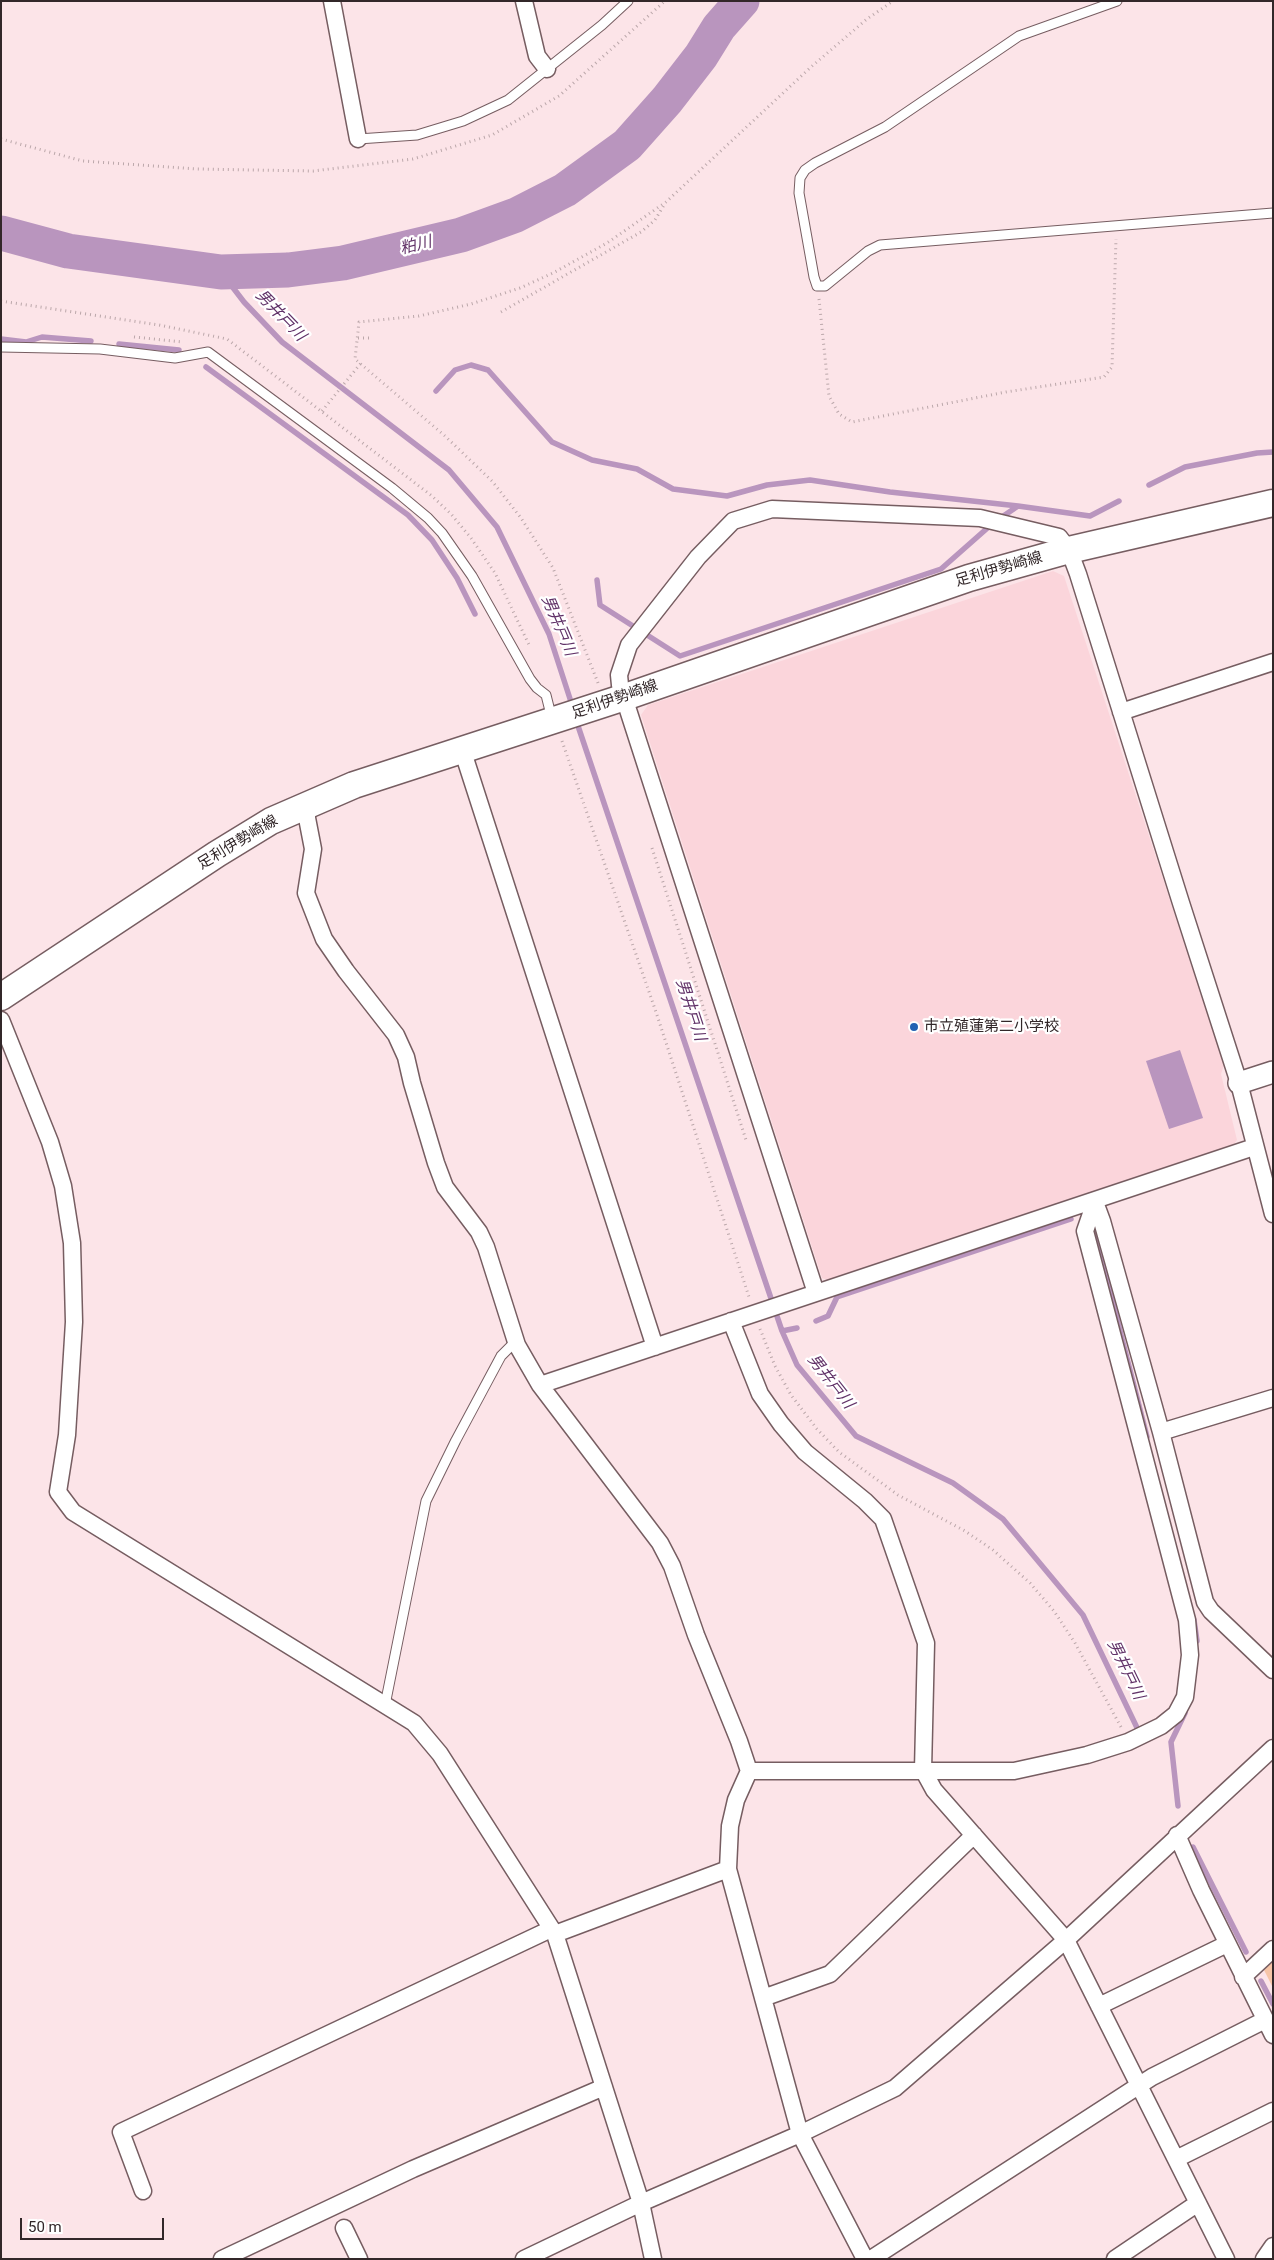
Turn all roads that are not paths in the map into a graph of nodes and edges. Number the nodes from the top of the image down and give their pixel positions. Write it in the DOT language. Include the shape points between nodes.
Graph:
graph roads {
  1 [pos="332,1"];
  2 [pos="524,1"];
  3 [pos="628,1"];
  4 [pos="1117,1"];
  5 [pos="546,69"];
  6 [pos="358,139"];
  7 [pos="1273,213"];
  8 [pos="1,347"];
  9 [pos="1273,503"];
  10 [pos="1069,550"];
  11 [pos="1273,662"];
  12 [pos="608,698"];
  13 [pos="1121,712"];
  14 [pos="558,724"];
  15 [pos="462,749"];
  16 [pos="307,805"];
  17 [pos="1,997"];
  18 [pos="1,1020"];
  19 [pos="1273,1072"];
  20 [pos="1239,1083"];
  21 [pos="1254,1147"];
  22 [pos="1095,1202"];
  23 [pos="1273,1214"];
  24 [pos="816,1293"];
  25 [pos="731,1320"];
  26 [pos="516,1341"];
  27 [pos="655,1347"];
  28 [pos="540,1385"];
  29 [pos="1273,1398"];
  30 [pos="1161,1432"];
  31 [pos="1273,1670"];
  32 [pos="385,1705"];
  33 [pos="1273,1748"];
  34 [pos="923,1770"];
  35 [pos="749,1771"];
  36 [pos="974,1836"];
  37 [pos="1178,1836"];
  38 [pos="728,1869"];
  39 [pos="553,1932"];
  40 [pos="1066,1940"];
  41 [pos="1226,1944"];
  42 [pos="1273,1948"];
  43 [pos="1243,1977"];
  44 [pos="763,1998"];
  45 [pos="1099,2006"];
  46 [pos="1265,2020"];
  47 [pos="1273,2035"];
  48 [pos="604,2087"];
  49 [pos="1140,2087"];
  50 [pos="1273,2111"];
  51 [pos="800,2134"];
  52 [pos="1176,2159"];
  53 [pos="143,2191"];
  54 [pos="641,2202"];
  55 [pos="1198,2203"];
  56 [pos="344,2228"];
  57 [pos="1273,2246"];
  58 [pos="222,2259"];
  59 [pos="359,2259"];
  60 [pos="524,2259"];
  61 [pos="652,2259"];
  62 [pos="865,2259"];
  63 [pos="871,2259"];
  64 [pos="1115,2259"];
  65 [pos="1226,2259"];
  66 [pos="1264,2259"];
  1 -- 6 [label="street"];
  2 -- 5 [label="street" via="537,56"];
  3 -- 5 [label="lane"];
  4 -- 7 [label="lane" via="1019,36 885,127 805,170 800,178 799,193 817,286 825,286 880,245"];
  5 -- 6 [label="lane" via="508,100 463,121 417,135"];
  8 -- 14 [label="lane" via="100,350 176,358 208,352 428,518 472,576 530,678 546,694"];
  9 -- 10 [label="main road, 足利伊勢崎線"];
  10 -- 12 [label="main road, 足利伊勢崎線" via="969,578"];
  10 -- 12 [label="street" via="1059,537 980,518 772,509 734,521 698,557 629,645"];
  10 -- 13 [label="street"];
  11 -- 13 [label="street"];
  12 -- 14 [label="main road, 足利伊勢崎線"];
  12 -- 24 [label="street"];
  13 -- 20 [label="street"];
  14 -- 15 [label="main road, 足利伊勢崎線"];
  15 -- 16 [label="main road, 足利伊勢崎線" via="354,785"];
  15 -- 27 [label="street"];
  16 -- 17 [label="main road, 足利伊勢崎線" via="272,821 217,854"];
  16 -- 26 [label="street" via="313,849 306,893 324,939 396,1035 406,1057 445,1187 486,1246"];
  18 -- 32 [label="street" via="50,1142 63,1186 72,1244 74,1331 67,1434 58,1492 73,1512"];
  19 -- 20 [label="street"];
  20 -- 21 [label="street"];
  21 -- 22 [label="street"];
  21 -- 23 [label="street"];
  22 -- 24 [label="street"];
  22 -- 30 [label="street"];
  22 -- 34 [label="street" via="1085,1232 1187,1620 1190,1655 1185,1697 1176,1714 1161,1726 1128,1742 1087,1755 1014,1771"];
  24 -- 25 [label="street"];
  25 -- 27 [label="street"];
  25 -- 34 [label="street" via="760,1394 781,1424 805,1452 865,1500 882,1519 926,1643"];
  26 -- 28 [label="street"];
  26 -- 32 [label="lane" via="502,1356 426,1502"];
  27 -- 28 [label="street"];
  28 -- 35 [label="street" via="660,1543 672,1566"];
  29 -- 30 [label="street"];
  30 -- 31 [label="street" via="1205,1602"];
  32 -- 39 [label="street" via="414,1723 440,1754"];
  33 -- 37 [label="street"];
  34 -- 35 [label="street"];
  34 -- 36 [label="street" via="934,1790"];
  35 -- 38 [label="street" via="736,1800 730,1826"];
  36 -- 40 [label="street"];
  36 -- 44 [label="street" via="830,1974"];
  37 -- 40 [label="street"];
  37 -- 41 [label="street"];
  38 -- 39 [label="street"];
  38 -- 44 [label="street"];
  39 -- 48 [label="street"];
  39 -- 53 [label="street" via="121,2132"];
  40 -- 45 [label="street"];
  40 -- 51 [label="street" via="895,2088"];
  41 -- 43 [label="street"];
  41 -- 45 [label="street"];
  42 -- 43 [label="street"];
  43 -- 46 [label="street"];
  44 -- 51 [label="street"];
  45 -- 49 [label="street"];
  46 -- 47 [label="street"];
  46 -- 49 [label="street" via="1152,2077"];
  48 -- 54 [label="street"];
  48 -- 58 [label="street" via="413,2169"];
  49 -- 52 [label="street"];
  49 -- 63 [label="street"];
  50 -- 52 [label="street"];
  51 -- 54 [label="street"];
  51 -- 62 [label="street"];
  52 -- 55 [label="street"];
  54 -- 60 [label="street"];
  54 -- 61 [label="street"];
  55 -- 64 [label="street"];
  55 -- 65 [label="street"];
  56 -- 59 [label="street"];
  57 -- 66 [label="street"];
}
